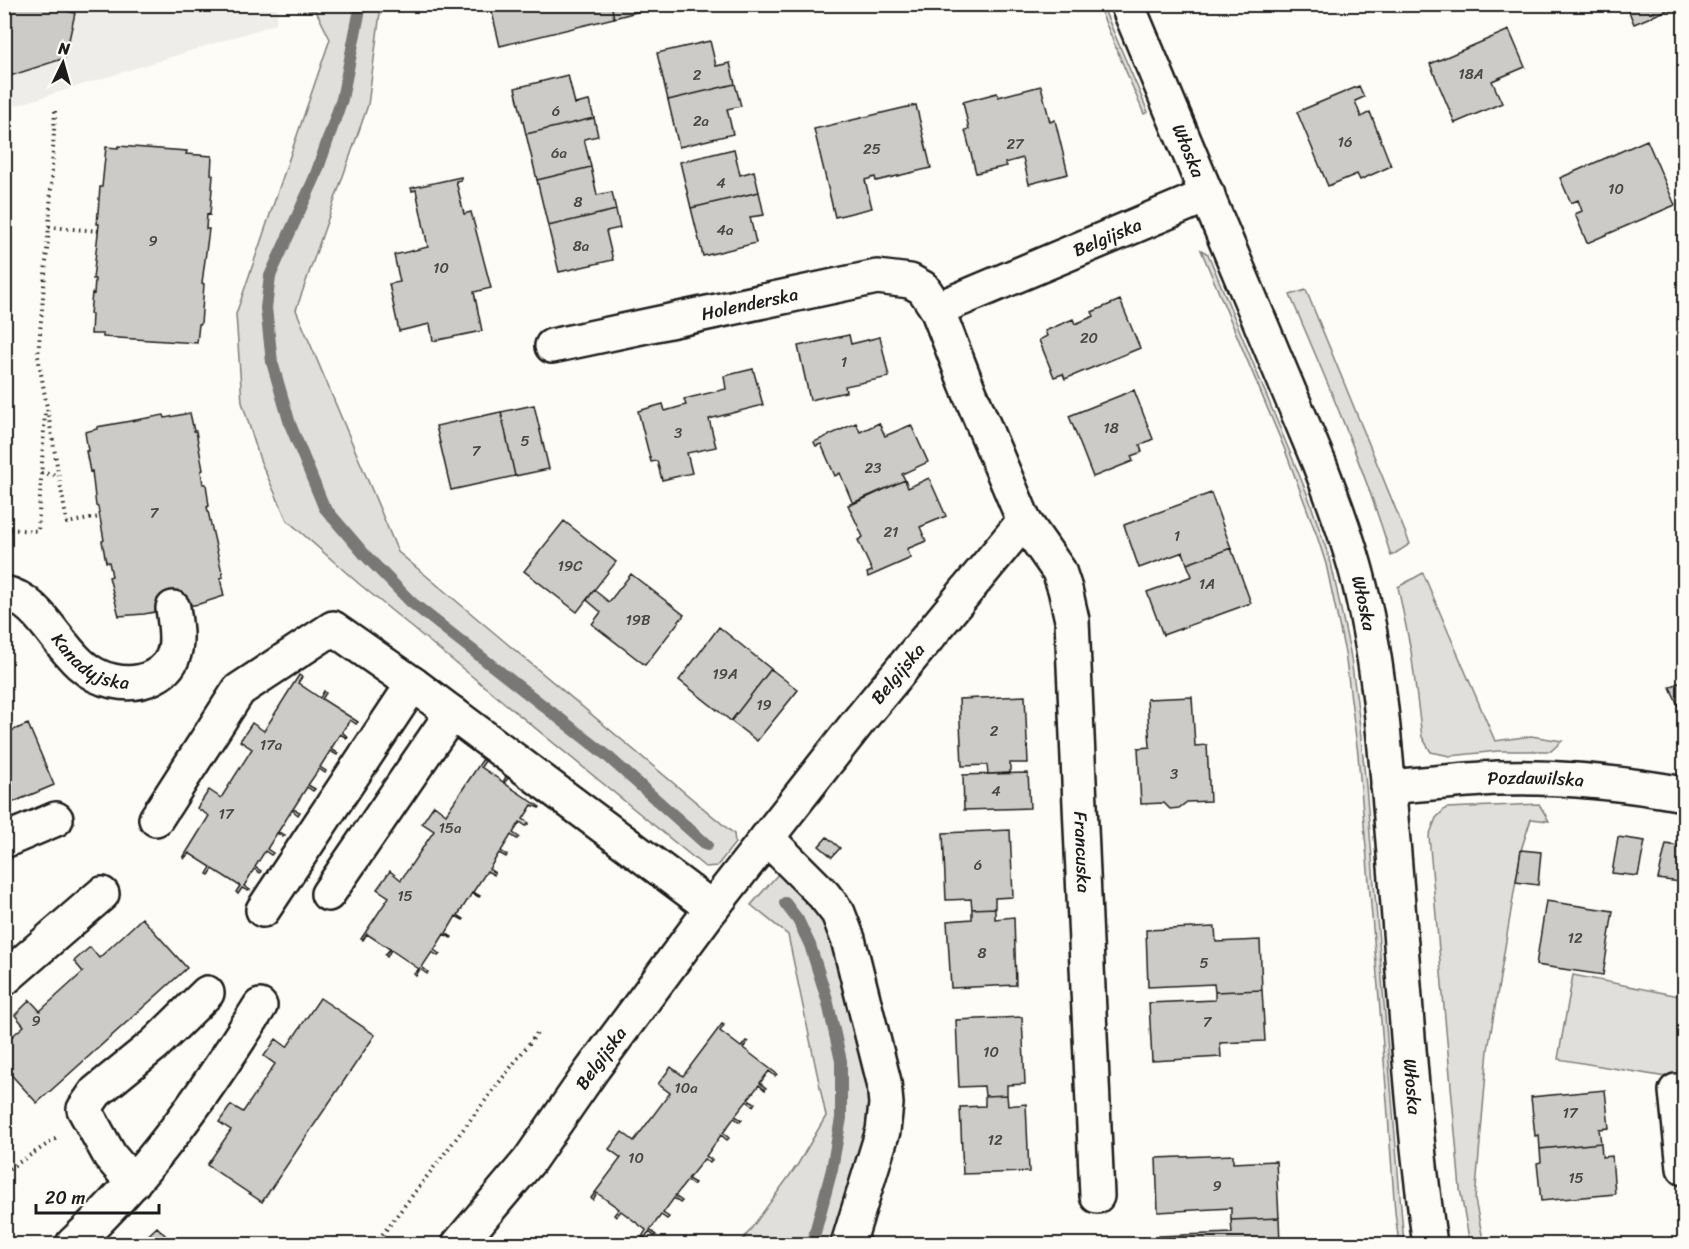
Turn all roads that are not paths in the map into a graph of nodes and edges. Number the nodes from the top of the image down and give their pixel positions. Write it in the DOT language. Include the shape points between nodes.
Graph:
graph roads {
  1 [pos="1127,4"];
  2 [pos="1208,195"];
  3 [pos="937,309"];
  4 [pos="552,346"];
  5 [pos="1024,521"];
  6 [pos="4,593"];
  7 [pos="173,608"];
  8 [pos="413,684"];
  9 [pos="452,712"];
  10 [pos="1388,787"];
  11 [pos="1684,794"];
  12 [pos="56,819"];
  13 [pos="156,819"];
  14 [pos="767,838"];
  15 [pos="4,841"];
  16 [pos="102,894"];
  17 [pos="328,894"];
  18 [pos="712,908"];
  19 [pos="263,910"];
  20 [pos="4,979"];
  21 [pos="207,993"];
  22 [pos="260,1006"];
  23 [pos="1676,1091"];
  24 [pos="1683,1134"];
  25 [pos="1684,1168"];
  26 [pos="133,1183"];
  27 [pos="1097,1196"];
  28 [pos="73,1245"];
  29 [pos="459,1245"];
  30 [pos="848,1245"];
  31 [pos="1430,1245"];
  1 -- 2 [label="street, Włoska"];
  2 -- 3 [label="street, Belgijska"];
  2 -- 10 [label="street, Włoska" via="1308,434 1347,541 1372,645"];
  3 -- 4 [label="street, Holenderska" via="923,288 910,281 877,277"];
  3 -- 5 [label="street"];
  5 -- 14 [label="street, Belgijska"];
  5 -- 27 [label="street, Francuska" via="1059,571 1072,620"];
  6 -- 7 [label="street, Kanadyjska" via="22,600 77,663 100,679 127,684 153,678 169,667 176,652"];
  8 -- 9 [label="street"];
  8 -- 13 [label="street" via="333,628 239,690"];
  8 -- 19 [label="street"];
  9 -- 17 [label="street"];
  9 -- 18 [label="street"];
  10 -- 11 [label="street, Pozdawilska" via="1498,778 1565,778"];
  10 -- 31 [label="street, Włoska"];
  12 -- 15 [label="street"];
  14 -- 18 [label="street, Belgijska"];
  14 -- 30 [label="street" via="838,913 884,1082 883,1131"];
  16 -- 20 [label="street"];
  18 -- 29 [label="street, Belgijska" via="529,1161"];
  21 -- 26 [label="street" via="155,1044 96,1092 84,1109 110,1156"];
  22 -- 26 [label="street" via="200,1098"];
  23 -- 24 [label="street"];
  24 -- 25 [label="street"];
  26 -- 28 [label="street"];
}
